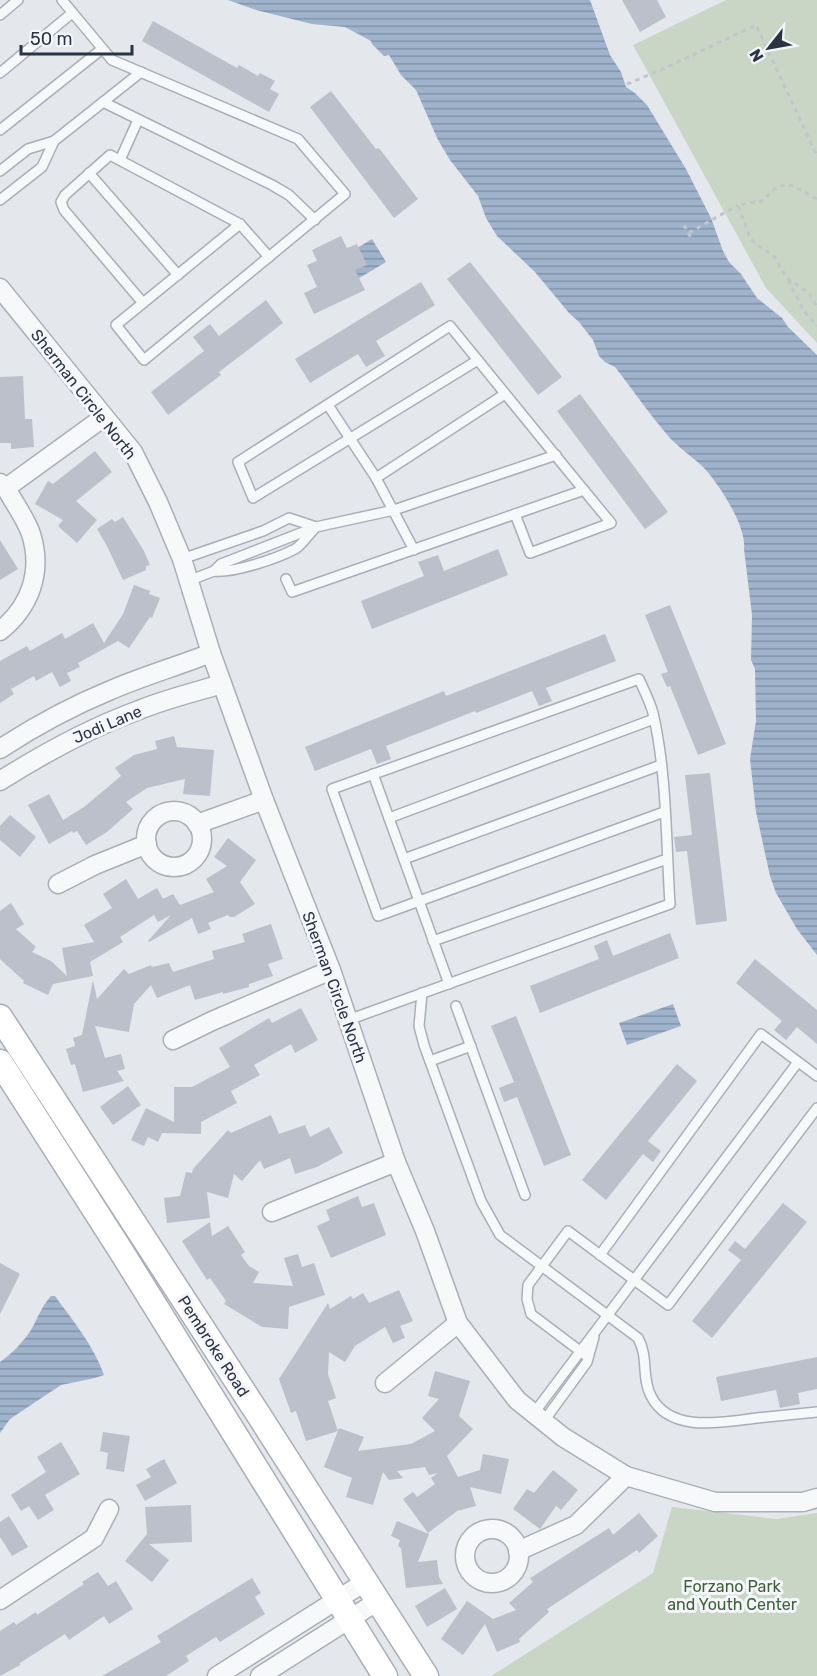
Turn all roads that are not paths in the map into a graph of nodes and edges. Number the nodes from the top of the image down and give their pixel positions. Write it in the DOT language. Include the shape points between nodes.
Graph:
graph roads {
  1 [pos="18,0"];
  2 [pos="62,0"];
  3 [pos="72,13"];
  4 [pos="0,15"];
  5 [pos="102,49"];
  6 [pos="141,72"];
  7 [pos="0,73"];
  8 [pos="103,102"];
  9 [pos="138,120"];
  10 [pos="0,130"];
  11 [pos="54,141"];
  12 [pos="120,160"];
  13 [pos="0,171"];
  14 [pos="89,173"];
  15 [pos="0,200"];
  16 [pos="315,220"];
  17 [pos="240,224"];
  18 [pos="269,257"];
  19 [pos="178,275"];
  20 [pos="0,288"];
  21 [pos="143,303"];
  22 [pos="478,360"];
  23 [pos="506,394"];
  24 [pos="328,405"];
  25 [pos="105,417"];
  26 [pos="351,438"];
  27 [pos="556,455"];
  28 [pos="376,478"];
  29 [pos="3,486"];
  30 [pos="584,490"];
  31 [pos="394,510"];
  32 [pos="515,514"];
  33 [pos="316,527"];
  34 [pos="414,550"];
  35 [pos="182,559"];
  36 [pos="214,571"];
  37 [pos="286,579"];
  38 [pos="188,581"];
  39 [pos="0,631"];
  40 [pos="211,653"];
  41 [pos="222,684"];
  42 [pos="654,719"];
  43 [pos="0,749"];
  44 [pos="661,765"];
  45 [pos="373,774"];
  46 [pos="0,781"];
  47 [pos="264,800"];
  48 [pos="664,812"];
  49 [pos="389,818"];
  50 [pos="197,824"];
  51 [pos="147,844"];
  52 [pos="404,859"];
  53 [pos="667,859"];
  54 [pos="58,884"];
  55 [pos="419,901"];
  56 [pos="433,941"];
  57 [pos="332,970"];
  58 [pos="449,984"];
  59 [pos="422,993"];
  60 [pos="456,1006"];
  61 [pos="0,1017"];
  62 [pos="348,1020"];
  63 [pos="172,1040"];
  64 [pos="471,1046"];
  65 [pos="430,1061"];
  66 [pos="0,1062"];
  67 [pos="798,1062"];
  68 [pos="817,1076"];
  69 [pos="817,1108"];
  70 [pos="396,1161"];
  71 [pos="525,1195"];
  72 [pos="272,1212"];
  73 [pos="600,1255"];
  74 [pos="542,1266"];
  75 [pos="634,1280"];
  76 [pos="608,1315"];
  77 [pos="458,1323"];
  78 [pos="584,1354"];
  79 [pos="385,1383"];
  80 [pos="817,1412"];
  81 [pos="539,1417"];
  82 [pos="626,1476"];
  83 [pos="817,1498"];
  84 [pos="109,1509"];
  85 [pos="518,1551"];
  86 [pos="371,1591"];
  87 [pos="0,1600"];
  88 [pos="344,1609"];
  89 [pos="217,1676"];
  90 [pos="260,1676"];
  91 [pos="385,1676"];
  92 [pos="426,1676"];
  1 -- 4 [label="lane"];
  2 -- 3 [label="lane"];
  3 -- 5 [label="lane"];
  3 -- 7 [label="lane"];
  5 -- 6 [label="lane" via="112,60"];
  5 -- 10 [label="lane"];
  6 -- 8 [label="lane"];
  6 -- 16 [label="lane" via="298,139 345,194"];
  8 -- 9 [label="lane"];
  8 -- 11 [label="lane"];
  9 -- 12 [label="lane"];
  9 -- 16 [label="lane" via="272,185"];
  11 -- 13 [label="lane" via="28,149"];
  11 -- 15 [label="lane" via="42,167"];
  12 -- 14 [label="lane" via="110,155"];
  12 -- 17 [label="lane"];
  14 -- 19 [label="lane"];
  14 -- 21 [label="lane" via="64,195 64,210"];
  16 -- 18 [label="lane"];
  17 -- 18 [label="lane"];
  17 -- 19 [label="lane"];
  18 -- 21 [label="lane" via="144,360 116,325"];
  19 -- 21 [label="lane"];
  20 -- 25 [label="street, Sherman Circle North"];
  22 -- 23 [label="lane"];
  22 -- 24 [label="lane" via="450,326"];
  22 -- 26 [label="lane"];
  23 -- 27 [label="lane"];
  23 -- 28 [label="lane"];
  24 -- 26 [label="lane"];
  24 -- 26 [label="lane" via="238,462 253,498"];
  25 -- 29 [label="street"];
  25 -- 35 [label="street, Sherman Circle North" via="133,453"];
  26 -- 28 [label="lane"];
  27 -- 30 [label="lane"];
  27 -- 31 [label="lane"];
  28 -- 31 [label="lane"];
  29 -- 39 [label="street" via="30,532 36,559 26,603"];
  30 -- 32 [label="lane"];
  30 -- 32 [label="lane" via="611,523 530,553"];
  31 -- 33 [label="lane"];
  31 -- 34 [label="lane"];
  32 -- 34 [label="lane"];
  33 -- 35 [label="lane" via="289,518"];
  33 -- 36 [label="lane" via="221,564"];
  33 -- 36 [label="lane" via="297,548 224,572"];
  34 -- 37 [label="lane" via="292,592"];
  35 -- 38 [label="street, Sherman Circle North"];
  36 -- 38 [label="lane"];
  38 -- 40 [label="street, Sherman Circle North"];
  40 -- 41 [label="street, Sherman Circle North"];
  40 -- 43 [label="street, Jodi Lane" via="84,702"];
  41 -- 46 [label="street, Jodi Lane" via="106,723"];
  41 -- 47 [label="street, Sherman Circle North"];
  42 -- 44 [label="lane"];
  42 -- 45 [label="lane" via="639,679"];
  42 -- 49 [label="lane"];
  44 -- 48 [label="lane"];
  44 -- 52 [label="lane"];
  45 -- 49 [label="lane"];
  45 -- 55 [label="lane" via="332,789 378,916"];
  47 -- 50 [label="street"];
  47 -- 57 [label="street, Sherman Circle North"];
  48 -- 53 [label="lane"];
  48 -- 55 [label="lane"];
  49 -- 52 [label="lane"];
  50 -- 51 [label="street" via="184,813 166,812 151,823"];
  50 -- 51 [label="street" via="201,832 199,850 187,863 160,863"];
  51 -- 54 [label="street"];
  52 -- 55 [label="lane"];
  53 -- 56 [label="lane"];
  53 -- 58 [label="lane" via="670,904"];
  55 -- 56 [label="lane"];
  56 -- 58 [label="lane"];
  57 -- 62 [label="street, Sherman Circle North"];
  57 -- 63 [label="street"];
  58 -- 59 [label="lane"];
  59 -- 62 [label="lane"];
  59 -- 65 [label="lane" via="419,1026"];
  60 -- 64 [label="lane"];
  61 -- 86 [label="main road, Pembroke Road"];
  62 -- 70 [label="street, Sherman Circle North"];
  64 -- 65 [label="lane"];
  64 -- 71 [label="lane"];
  65 -- 74 [label="lane" via="490,1219 500,1235"];
  66 -- 88 [label="main road, Pembroke Road"];
  67 -- 68 [label="lane"];
  67 -- 73 [label="lane" via="761,1034"];
  67 -- 75 [label="lane"];
  69 -- 75 [label="lane" via="668,1305"];
  70 -- 72 [label="street"];
  70 -- 77 [label="street, Sherman Circle North"];
  73 -- 74 [label="lane" via="568,1231"];
  73 -- 75 [label="lane"];
  74 -- 76 [label="lane"];
  74 -- 78 [label="lane" via="528,1285 526,1299 531,1314"];
  75 -- 76 [label="lane"];
  76 -- 78 [label="lane"];
  76 -- 80 [label="lane" via="638,1338 644,1349 646,1382 664,1412 707,1424"];
  77 -- 79 [label="street"];
  77 -- 81 [label="street, Sherman Circle North" via="517,1400"];
  78 -- 81 [label="lane" via="587,1362"];
  81 -- 82 [label="street, Sherman Circle North"];
  82 -- 83 [label="street, Sherman Circle North" via="715,1502 803,1502"];
  82 -- 85 [label="street" via="576,1525"];
  84 -- 87 [label="street" via="94,1538"];
  86 -- 88 [label="street"];
  86 -- 92 [label="main road, Pembroke Road"];
  88 -- 89 [label="street"];
  88 -- 90 [label="street"];
  88 -- 91 [label="main road, Pembroke Road"];
}
